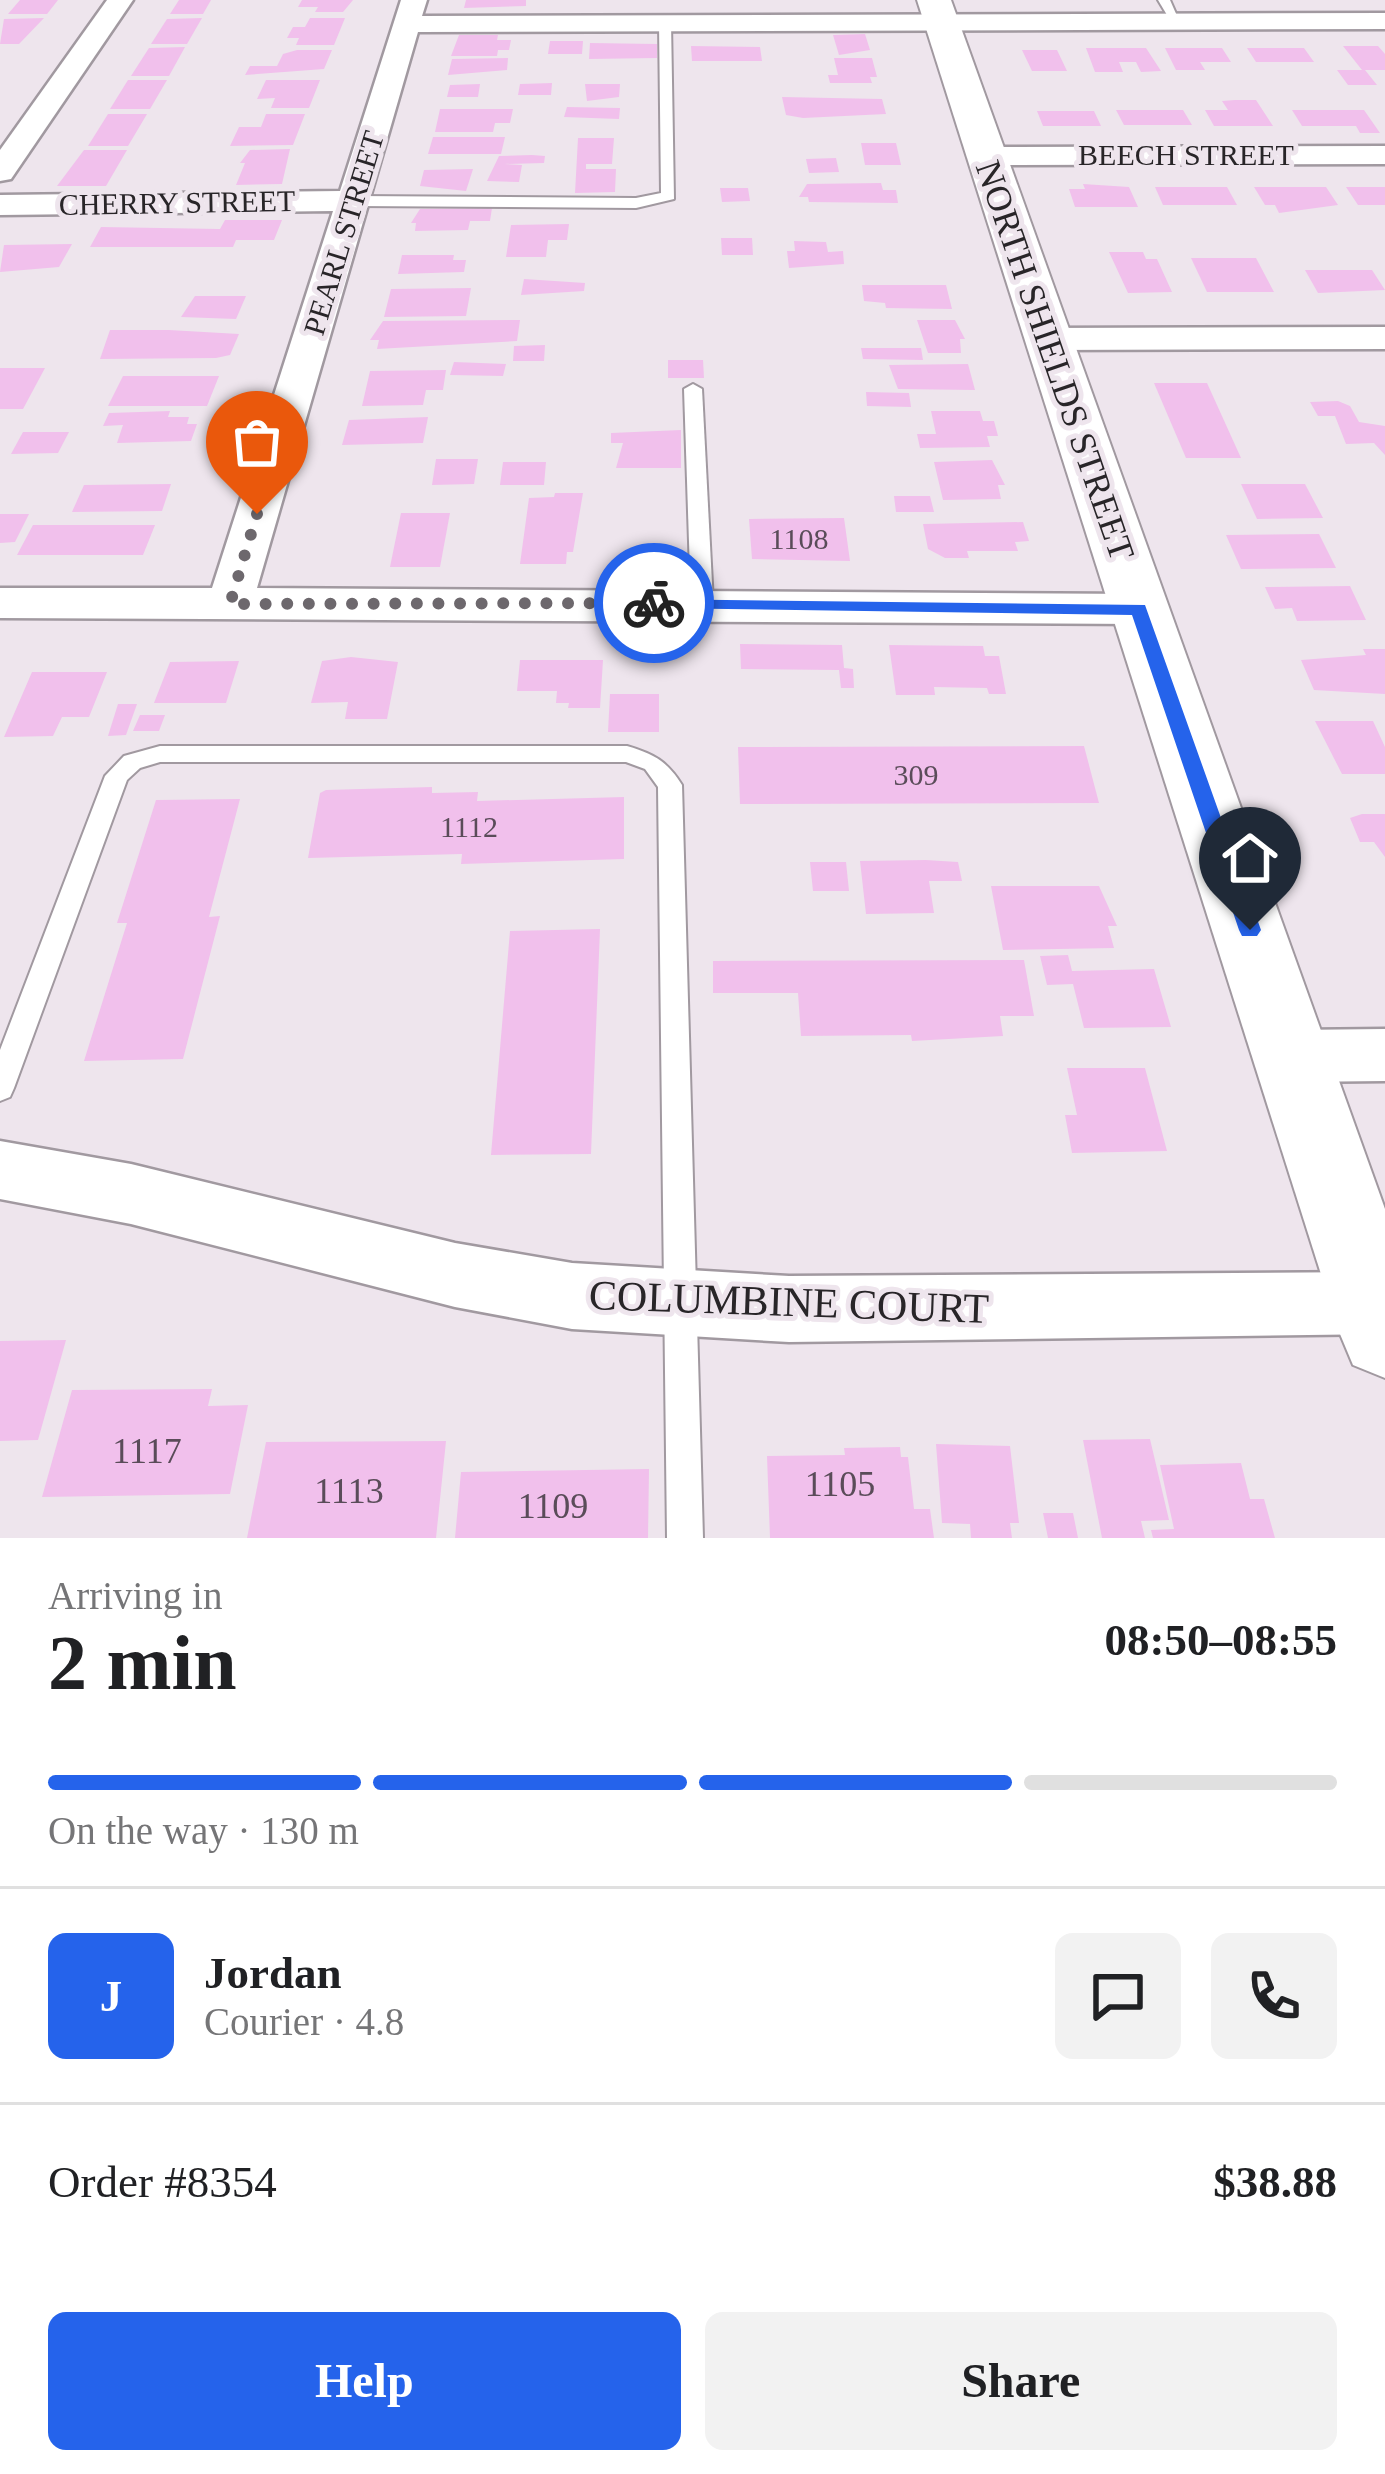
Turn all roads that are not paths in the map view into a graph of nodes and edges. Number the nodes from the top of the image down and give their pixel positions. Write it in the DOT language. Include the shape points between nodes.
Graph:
graph roads {
  1 [pos="120,0"];
  2 [pos="665,11"];
  3 [pos="938,11"];
  4 [pos="1171,11"];
  5 [pos="410,12"];
  6 [pos="1385,21"];
  7 [pos="1385,155"];
  8 [pos="987,156"];
  9 [pos="0,172"];
  10 [pos="355,201"];
  11 [pos="0,205"];
  12 [pos="1048,339"];
  13 [pos="1382,342"];
  14 [pos="693,388"];
  15 [pos="702,603"];
  16 [pos="0,604"];
  17 [pos="230,604"];
  18 [pos="1139,609"];
  19 [pos="1385,1055"];
  20 [pos="1293,1056"];
  21 [pos="0,1088"];
  22 [pos="0,1170"];
  23 [pos="684,1306"];
  24 [pos="1380,1319"];
  25 [pos="685,1538"];
  1 -- 9 [label="street"];
  2 -- 3 [label="street"];
  2 -- 5 [label="street"];
  2 -- 10 [label="lane" via="669,196 622,203"];
  3 -- 4 [label="street"];
  3 -- 8 [label="main road, NORTH SHIELDS STREET"];
  4 -- 6 [label="street"];
  5 -- 10 [label="street, PEARL STREET"];
  7 -- 8 [label="street, BEECH STREET"];
  8 -- 12 [label="main road, NORTH SHIELDS STREET"];
  10 -- 11 [label="street, CHERRY STREET"];
  10 -- 17 [label="street, PEARL STREET"];
  12 -- 13 [label="street"];
  12 -- 18 [label="main road, NORTH SHIELDS STREET"];
  14 -- 15 [label="lane"];
  15 -- 17 [label="street"];
  15 -- 18 [label="street"];
  16 -- 17 [label="street"];
  18 -- 20 [label="main road, NORTH SHIELDS STREET"];
  19 -- 20 [label="street"];
  20 -- 24 [label="main road, NORTH SHIELDS STREET"];
  21 -- 23 [label="lane" via="117,776 132,762 160,754 627,754 653,763 670,785"];
  22 -- 23 [label="street, COLUMBINE COURT" via="131,1193 455,1275"];
  23 -- 24 [label="street, COLUMBINE COURT"];
  23 -- 25 [label="lane"];
}
